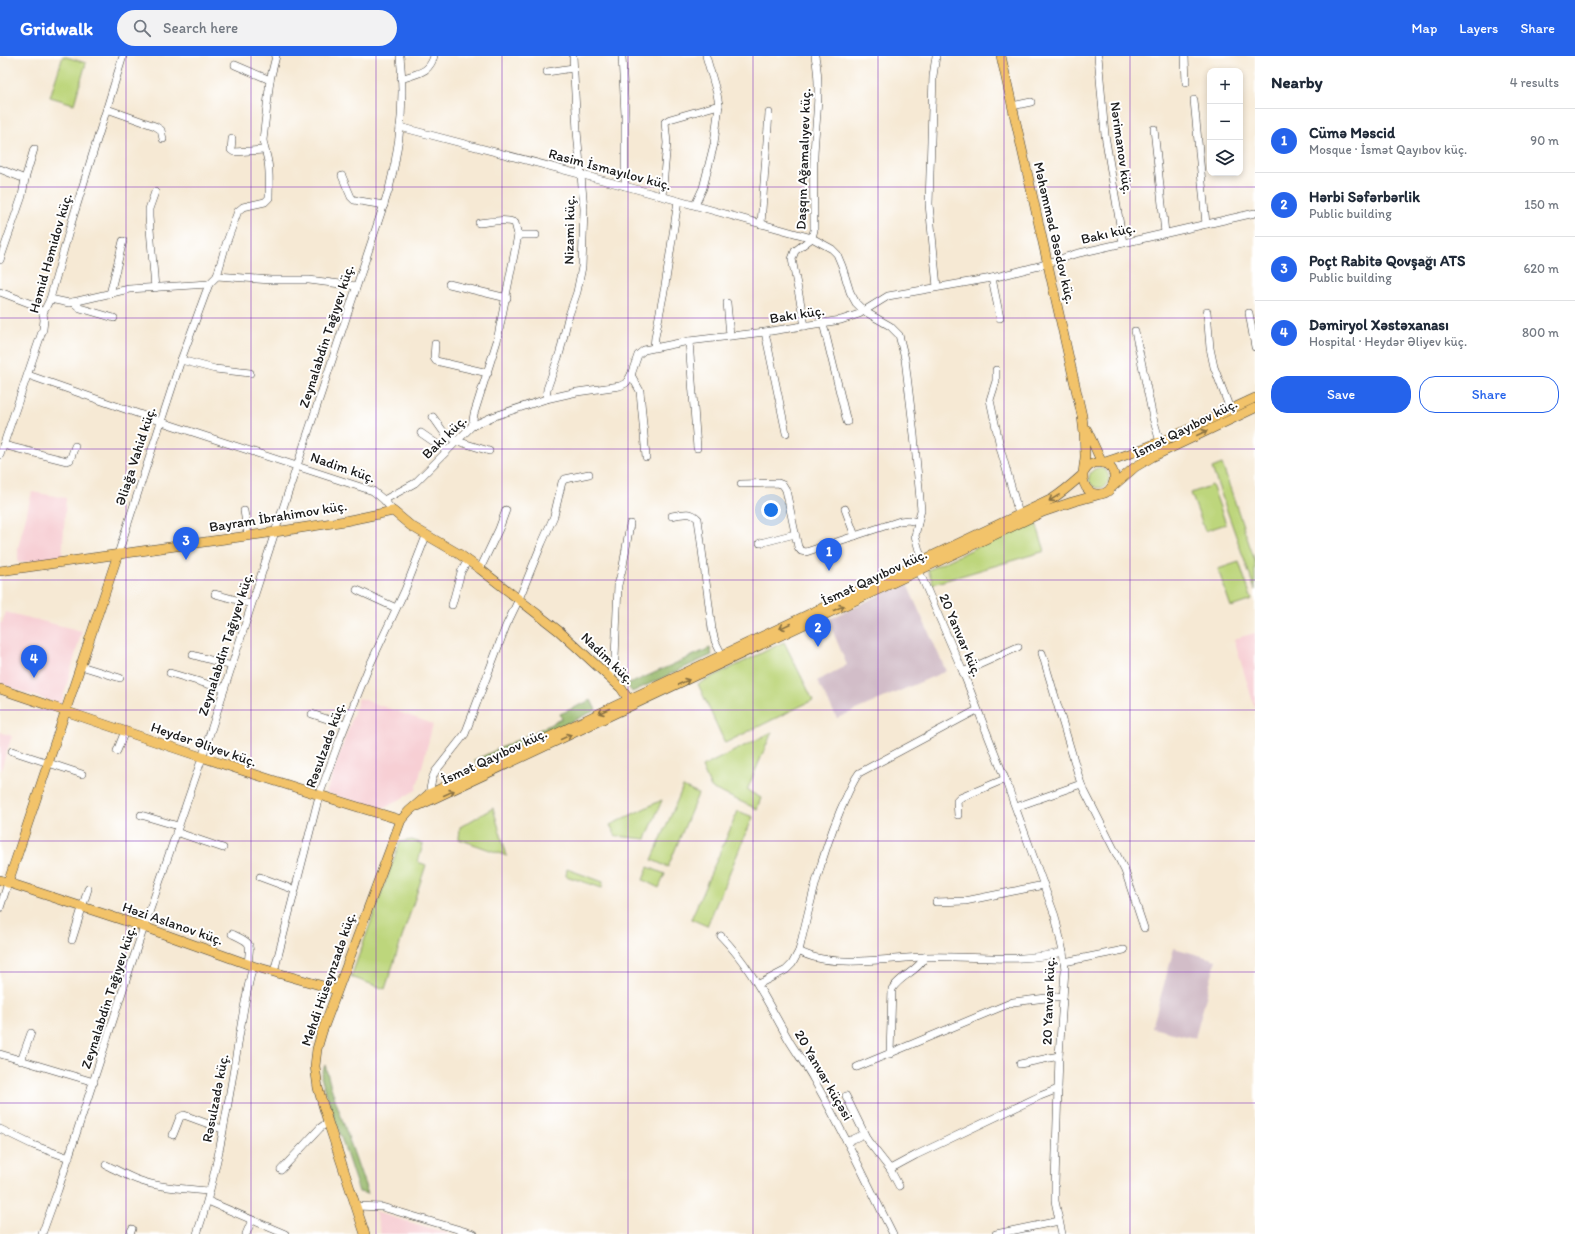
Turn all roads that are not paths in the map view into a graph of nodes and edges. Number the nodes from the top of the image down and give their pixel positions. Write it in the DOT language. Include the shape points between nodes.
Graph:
graph roads {
  1 [pos="123,56"];
  2 [pos="276,56"];
  3 [pos="400,56"];
  4 [pos="434,56"];
  5 [pos="573,56"];
  6 [pos="622,56"];
  7 [pos="706,56"];
  8 [pos="815,56"];
  9 [pos="936,56"];
  10 [pos="1001,56"];
  11 [pos="1098,56"];
  12 [pos="1185,56"];
  13 [pos="235,65"];
  14 [pos="573,68"];
  15 [pos="547,72"];
  16 [pos="401,78"];
  17 [pos="270,80"];
  18 [pos="1186,83"];
  19 [pos="1194,100"];
  20 [pos="1031,102"];
  21 [pos="719,105"];
  22 [pos="1012,106"];
  23 [pos="107,109"];
  24 [pos="769,113"];
  25 [pos="400,127"];
  26 [pos="1154,129"];
  27 [pos="163,139"];
  28 [pos="232,139"];
  29 [pos="34,149"];
  30 [pos="264,150"];
  31 [pos="0,169"];
  32 [pos="580,175"];
  33 [pos="342,176"];
  34 [pos="25,179"];
  35 [pos="625,186"];
  36 [pos="155,192"];
  37 [pos="662,196"];
  38 [pos="678,201"];
  39 [pos="384,205"];
  40 [pos="696,206"];
  41 [pos="1255,213"];
  42 [pos="479,223"];
  43 [pos="761,224"];
  44 [pos="1206,224"];
  45 [pos="1165,233"];
  46 [pos="518,235"];
  47 [pos="536,235"];
  48 [pos="812,238"];
  49 [pos="123,240"];
  50 [pos="1123,243"];
  51 [pos="0,260"];
  52 [pos="1048,263"];
  53 [pos="217,276"];
  54 [pos="992,278"];
  55 [pos="209,284"];
  56 [pos="449,284"];
  57 [pos="356,286"];
  58 [pos="938,287"];
  59 [pos="155,288"];
  60 [pos="0,292"];
  61 [pos="110,294"];
  62 [pos="50,298"];
  63 [pos="507,298"];
  64 [pos="73,302"];
  65 [pos="727,303"];
  66 [pos="864,311"];
  67 [pos="1208,312"];
  68 [pos="43,313"];
  69 [pos="1249,313"];
  70 [pos="114,318"];
  71 [pos="1000,318"];
  72 [pos="823,323"];
  73 [pos="805,326"];
  74 [pos="1135,331"];
  75 [pos="765,332"];
  76 [pos="730,335"];
  77 [pos="689,341"];
  78 [pos="435,344"];
  79 [pos="654,347"];
  80 [pos="1255,347"];
  81 [pos="181,360"];
  82 [pos="996,370"];
  83 [pos="250,373"];
  84 [pos="488,373"];
  85 [pos="28,375"];
  86 [pos="631,375"];
  87 [pos="1255,398"];
  88 [pos="546,400"];
  89 [pos="1255,408"];
  90 [pos="1230,410"];
  91 [pos="1082,416"];
  92 [pos="433,417"];
  93 [pos="162,422"];
  94 [pos="847,422"];
  95 [pos="472,426"];
  96 [pos="421,433"];
  97 [pos="786,433"];
  98 [pos="457,440"];
  99 [pos="1160,442"];
  100 [pos="3,445"];
  101 [pos="75,446"];
  102 [pos="697,448"];
  103 [pos="489,450"];
  104 [pos="447,451"];
  105 [pos="0,455"];
  106 [pos="646,457"];
  107 [pos="1102,463"];
  108 [pos="297,467"];
  109 [pos="1084,473"];
  110 [pos="589,474"];
  111 [pos="741,484"];
  112 [pos="1106,492"];
  113 [pos="384,500"];
  114 [pos="845,509"];
  115 [pos="244,510"];
  116 [pos="506,510"];
  117 [pos="393,511"];
  118 [pos="1019,514"];
  119 [pos="672,516"];
  120 [pos="918,522"];
  121 [pos="630,524"];
  122 [pos="275,532"];
  123 [pos="795,534"];
  124 [pos="248,535"];
  125 [pos="426,536"];
  126 [pos="854,536"];
  127 [pos="760,543"];
  128 [pos="118,554"];
  129 [pos="468,560"];
  130 [pos="922,561"];
  131 [pos="480,569"];
  132 [pos="0,571"];
  133 [pos="919,571"];
  134 [pos="357,590"];
  135 [pos="215,594"];
  136 [pos="519,599"];
  137 [pos="251,604"];
  138 [pos="452,605"];
  139 [pos="396,608"];
  140 [pos="1018,647"];
  141 [pos="1042,653"];
  142 [pos="193,655"];
  143 [pos="722,655"];
  144 [pos="81,666"];
  145 [pos="232,666"];
  146 [pos="963,672"];
  147 [pos="170,673"];
  148 [pos="120,678"];
  149 [pos="611,679"];
  150 [pos="0,689"];
  151 [pos="224,689"];
  152 [pos="630,702"];
  153 [pos="978,710"];
  154 [pos="66,711"];
  155 [pos="312,714"];
  156 [pos="345,725"];
  157 [pos="125,732"];
  158 [pos="12,751"];
  159 [pos="117,751"];
  160 [pos="202,758"];
  161 [pos="49,762"];
  162 [pos="82,774"];
  163 [pos="1005,779"];
  164 [pos="1081,784"];
  165 [pos="428,794"];
  166 [pos="320,796"];
  167 [pos="1016,807"];
  168 [pos="413,808"];
  169 [pos="141,815"];
  170 [pos="958,815"];
  171 [pos="401,820"];
  172 [pos="177,830"];
  173 [pos="223,848"];
  174 [pos="260,877"];
  175 [pos="4,882"];
  176 [pos="1044,885"];
  177 [pos="88,889"];
  178 [pos="295,890"];
  179 [pos="936,902"];
  180 [pos="82,907"];
  181 [pos="0,908"];
  182 [pos="144,927"];
  183 [pos="1144,928"];
  184 [pos="232,934"];
  185 [pos="721,936"];
  186 [pos="72,940"];
  187 [pos="1124,950"];
  188 [pos="799,952"];
  189 [pos="1064,952"];
  190 [pos="925,957"];
  191 [pos="1064,962"];
  192 [pos="251,965"];
  193 [pos="274,972"];
  194 [pos="759,984"];
  195 [pos="337,990"];
  196 [pos="1063,996"];
  197 [pos="31,1033"];
  198 [pos="0,1054"];
  199 [pos="890,1054"];
  200 [pos="1059,1056"];
  201 [pos="21,1061"];
  202 [pos="1020,1064"];
  203 [pos="857,1067"];
  204 [pos="94,1082"];
  205 [pos="1058,1089"];
  206 [pos="846,1096"];
  207 [pos="328,1122"];
  208 [pos="0,1129"];
  209 [pos="222,1129"];
  210 [pos="864,1134"];
  211 [pos="173,1135"];
  212 [pos="847,1142"];
  213 [pos="69,1158"];
  214 [pos="106,1165"];
  215 [pos="281,1170"];
  216 [pos="890,1170"];
  217 [pos="899,1186"];
  218 [pos="209,1191"];
  219 [pos="208,1201"];
  220 [pos="356,1206"];
  221 [pos="252,1220"];
  222 [pos="1059,1221"];
  223 [pos="42,1234"];
  224 [pos="197,1234"];
  225 [pos="246,1234"];
  226 [pos="285,1234"];
  227 [pos="365,1234"];
  228 [pos="474,1234"];
  229 [pos="893,1234"];
  230 [pos="996,1234"];
  231 [pos="1062,1234"];
  1 -- 23 [label="street, Həmid Həmidov küç."];
  2 -- 17 [label="street, Əliağa Vahid küç."];
  3 -- 16 [label="street, Zeynalabdin Tağıyev küç."];
  4 -- 16 [label="street" via="427,70"];
  5 -- 14 [label="street, Nizami küç."];
  6 -- 35 [label="street"];
  7 -- 21 [label="street"];
  8 -- 48 [label="street, Daşqın Ağamalıyev küç." via="819,96"];
  9 -- 58 [label="street" via="933,76 929,204"];
  10 -- 22 [label="main road, Məhəmməd Əsədov küç."];
  11 -- 50 [label="street, Nərimanov küç." via="1106,134"];
  12 -- 18 [label="street"];
  13 -- 17 [label="street"];
  14 -- 15 [label="street"];
  14 -- 32 [label="street, Nizami küç."];
  16 -- 25 [label="street, Zeynalabdin Tağıyev küç."];
  17 -- 30 [label="street, Əliağa Vahid küç."];
  19 -- 44 [label="street"];
  20 -- 22 [label="street"];
  21 -- 37 [label="street" via="665,122 667,143"];
  21 -- 40 [label="street" via="714,144"];
  22 -- 52 [label="main road, Məhəmməd Əsədov küç."];
  23 -- 27 [label="street" via="155,126 161,130"];
  23 -- 62 [label="street, Həmid Həmidov küç."];
  24 -- 43 [label="street"];
  25 -- 32 [label="street, Rasim İsmayılov küç."];
  25 -- 39 [label="street, Zeynalabdin Tağıyev küç." via="394,170"];
  26 -- 45 [label="street"];
  28 -- 30 [label="street" via="234,152"];
  29 -- 34 [label="street"];
  30 -- 53 [label="street, Əliağa Vahid küç." via="270,178 269,198 265,202 243,207 238,211"];
  31 -- 34 [label="street"];
  32 -- 35 [label="street, Rasim İsmayılov küç."];
  32 -- 88 [label="street, Nizami küç." via="584,210 582,267"];
  33 -- 39 [label="street" via="354,200"];
  34 -- 51 [label="street" via="22,196"];
  35 -- 37 [label="street, Rasim İsmayılov küç."];
  36 -- 59 [label="street" via="149,217"];
  37 -- 38 [label="street, Rasim İsmayılov küç."];
  38 -- 40 [label="street, Rasim İsmayılov küç."];
  38 -- 79 [label="street"];
  39 -- 57 [label="street, Zeynalabdin Tağıyev küç."];
  40 -- 43 [label="street, Rasim İsmayılov küç."];
  41 -- 44 [label="street, Bakı küç."];
  42 -- 46 [label="street" via="512,222 515,223"];
  43 -- 48 [label="street, Rasim İsmayılov küç."];
  44 -- 45 [label="street, Bakı küç."];
  45 -- 50 [label="street, Bakı küç."];
  46 -- 47 [label="street"];
  46 -- 63 [label="street"];
  48 -- 66 [label="street, İsmət Qayıbov küç." via="837,254 850,292"];
  48 -- 73 [label="street, Daşqın Ağamalıyev küç." via="795,251 792,259"];
  49 -- 61 [label="street"];
  50 -- 52 [label="street, Bakı küç."];
  52 -- 54 [label="street, Bakı küç."];
  52 -- 91 [label="main road, Məhəmməd Əsədov küç."];
  53 -- 55 [label="street, Əliağa Vahid küç."];
  53 -- 57 [label="street" via="309,280"];
  54 -- 58 [label="street, Bakı küç."];
  54 -- 71 [label="street"];
  55 -- 59 [label="street"];
  55 -- 81 [label="street, Əliağa Vahid küç."];
  56 -- 63 [label="street"];
  57 -- 108 [label="street, Zeynalabdin Tağıyev küç."];
  58 -- 66 [label="street, Bakı küç." via="888,296"];
  59 -- 61 [label="street" via="129,289"];
  60 -- 68 [label="street" via="34,305"];
  61 -- 64 [label="street"];
  62 -- 64 [label="street"];
  62 -- 68 [label="street, Həmid Həmidov küç."];
  63 -- 84 [label="street"];
  64 -- 70 [label="street" via="80,308"];
  65 -- 76 [label="street"];
  66 -- 72 [label="street, Bakı küç."];
  66 -- 120 [label="street, İsmət Qayıbov küç." via="890,326 898,335 906,359 921,510"];
  67 -- 90 [label="street" via="1214,367"];
  68 -- 85 [label="street, Həmid Həmidov küç." via="43,329"];
  69 -- 80 [label="street"];
  72 -- 73 [label="street, Bakı küç."];
  72 -- 94 [label="street"];
  73 -- 75 [label="street, Bakı küç."];
  74 -- 99 [label="street"];
  75 -- 76 [label="street, Bakı küç."];
  75 -- 97 [label="street"];
  76 -- 77 [label="street, Bakı küç."];
  77 -- 79 [label="street, Bakı küç."];
  77 -- 102 [label="street"];
  78 -- 84 [label="street" via="436,361"];
  79 -- 86 [label="street, Bakı küç." via="638,355"];
  81 -- 83 [label="street" via="215,369"];
  81 -- 93 [label="street, Əliağa Vahid küç."];
  82 -- 118 [label="street" via="996,381 990,400"];
  84 -- 95 [label="street"];
  85 -- 93 [label="street, Nadim küç."];
  85 -- 100 [label="street, Həmid Həmidov küç."];
  86 -- 88 [label="street, Bakı küç." via="626,383 620,386"];
  86 -- 106 [label="street" via="640,391"];
  87 -- 90 [label="main road, İsmət Qayıbov küç."];
  88 -- 95 [label="street, Bakı küç."];
  112 -- 89 [label="main road, İsmət Qayıbov küç., one-way" via="1135,467 1152,457"];
  90 -- 99 [label="main road, İsmət Qayıbov küç."];
  91 -- 107 [label="main road"];
  91 -- 109 [label="main road"];
  92 -- 98 [label="street" via="445,434"];
  93 -- 108 [label="street, Nadim küç."];
  93 -- 128 [label="street, Əliağa Vahid küç."];
  95 -- 98 [label="street, Bakı küç."];
  96 -- 104 [label="street"];
  98 -- 103 [label="street"];
  98 -- 104 [label="street, Bakı küç."];
  99 -- 107 [label="main road, İsmət Qayıbov küç."];
  100 -- 101 [label="street" via="67,461 70,460"];
  100 -- 105 [label="street, Həmid Həmidov küç."];
  104 -- 113 [label="street, Bakı küç." via="415,483"];
  107 -- 109 [label="main road" via="1093,463"];
  107 -- 112 [label="main road" via="1110,468 1114,476 1114,481"];
  108 -- 113 [label="street, Nadim küç." via="373,491"];
  108 -- 122 [label="street, Zeynalabdin Tağıyev küç."];
  109 -- 112 [label="main road" via="1085,487 1092,493"];
  109 -- 118 [label="main road, İsmət Qayıbov küç., one-way" via="1052,499"];
  110 -- 136 [label="street" via="565,479 562,482 554,516"];
  111 -- 123 [label="street" via="783,485"];
  112 -- 133 [label="main road, İsmət Qayıbov küç." via="1043,512"];
  113 -- 117 [label="street, Nadim küç."];
  114 -- 126 [label="street"];
  115 -- 124 [label="street"];
  116 -- 131 [label="street"];
  117 -- 122 [label="main road, Bayram İbrahimov küç."];
  117 -- 125 [label="main road, Nadim küç."];
  118 -- 130 [label="main road, İsmət Qayıbov küç."];
  119 -- 143 [label="street" via="690,513 698,519 712,629"];
  120 -- 126 [label="street" via="900,521"];
  120 -- 130 [label="street, İsmət Qayıbov küç." via="915,536"];
  121 -- 149 [label="street" via="618,585 615,658"];
  122 -- 124 [label="main road, Bayram İbrahimov küç."];
  122 -- 137 [label="street, Zeynalabdin Tağıyev küç."];
  123 -- 126 [label="street" via="801,552"];
  123 -- 127 [label="street"];
  124 -- 128 [label="main road, Bayram İbrahimov küç."];
  125 -- 129 [label="main road, Nadim küç."];
  125 -- 139 [label="street, Rəsulzadə küç."];
  128 -- 132 [label="main road, Bayram İbrahimov küç."];
  128 -- 144 [label="main road, Əliağa Vahid küç."];
  129 -- 131 [label="main road, Nadim küç."];
  129 -- 138 [label="street" via="461,572"];
  130 -- 143 [label="main road, İsmət Qayıbov küç., one-way"];
  131 -- 136 [label="main road, Nadim küç."];
  133 -- 146 [label="street, 20 Yanvar küç."];
  152 -- 133 [label="main road, İsmət Qayıbov küç., one-way"];
  134 -- 139 [label="street"];
  135 -- 137 [label="street"];
  136 -- 149 [label="main road, Nadim küç." via="559,631"];
  136 -- 165 [label="street" via="506,626 465,734 435,772"];
  137 -- 145 [label="street, Zeynalabdin Tağıyev küç."];
  139 -- 156 [label="street, Rəsulzadə küç."];
  140 -- 146 [label="street"];
  141 -- 164 [label="street"];
  142 -- 145 [label="street"];
  143 -- 152 [label="main road, İsmət Qayıbov küç."];
  144 -- 148 [label="street"];
  144 -- 154 [label="main road, Əliağa Vahid küç."];
  145 -- 151 [label="street, Zeynalabdin Tağıyev küç."];
  146 -- 153 [label="street, 20 Yanvar küç."];
  147 -- 151 [label="street"];
  149 -- 152 [label="main road, Nadim küç."];
  150 -- 154 [label="main road, Heydər Əliyev küç."];
  151 -- 160 [label="street, Zeynalabdin Tağıyev küç."];
  152 -- 165 [label="main road, İsmət Qayıbov küç., one-way"];
  168 -- 152 [label="main road, İsmət Qayıbov küç., one-way"];
  153 -- 163 [label="street, 20 Yanvar küç."];
  153 -- 188 [label="street" via="859,773 854,779 823,854"];
  154 -- 157 [label="main road, Heydər Əliyev küç."];
  154 -- 161 [label="main road, Əliağa Vahid küç."];
  155 -- 156 [label="street"];
  156 -- 166 [label="street, Rəsulzadə küç."];
  157 -- 159 [label="street"];
  157 -- 160 [label="main road, Heydər Əliyev küç."];
  158 -- 161 [label="street"];
  160 -- 166 [label="main road, Heydər Əliyev küç."];
  160 -- 172 [label="street, Zeynalabdin Tağıyev küç."];
  161 -- 162 [label="street"];
  161 -- 175 [label="main road, Əliağa Vahid küç."];
  163 -- 167 [label="street, 20 Yanvar küç."];
  163 -- 170 [label="street" via="960,798 957,801"];
  164 -- 167 [label="street"];
  164 -- 183 [label="street" via="1125,870"];
  165 -- 168 [label="main road, İsmət Qayıbov küç."];
  166 -- 171 [label="main road, Heydər Əliyev küç."];
  166 -- 178 [label="street, Rəsulzadə küç."];
  167 -- 176 [label="street, 20 Yanvar küç."];
  168 -- 171 [label="main road, Mehdi Hüseynzadə küç."];
  169 -- 172 [label="street"];
  171 -- 195 [label="main road, Mehdi Hüseynzadə küç."];
  172 -- 173 [label="street"];
  172 -- 182 [label="street, Zeynalabdin Tağıyev küç."];
  174 -- 178 [label="street"];
  175 -- 180 [label="main road, Həzi Aslanov küç."];
  175 -- 181 [label="street"];
  176 -- 179 [label="street" via="965,901"];
  176 -- 189 [label="street, 20 Yanvar küç."];
  177 -- 180 [label="street"];
  178 -- 193 [label="street, Rəsulzadə küç."];
  180 -- 182 [label="main road, Həzi Aslanov küç."];
  180 -- 186 [label="street"];
  182 -- 192 [label="main road, Həzi Aslanov küç."];
  182 -- 204 [label="street, Zeynalabdin Tağıyev küç."];
  184 -- 192 [label="street, Rəsulzadə küç." via="250,945"];
  185 -- 194 [label="street, 20 Yanvar küçəsi"];
  187 -- 191 [label="street"];
  188 -- 190 [label="street" via="812,958 863,961"];
  188 -- 194 [label="street" via="786,970"];
  189 -- 190 [label="street" via="1026,959"];
  189 -- 191 [label="street, 20 Yanvar küç."];
  190 -- 199 [label="street" via="921,965 897,981 892,989"];
  191 -- 196 [label="street, 20 Yanvar küç."];
  192 -- 193 [label="main road, Həzi Aslanov küç."];
  192 -- 209 [label="street, Rəsulzadə küç."];
  193 -- 195 [label="main road, Həzi Aslanov küç."];
  194 -- 212 [label="street, 20 Yanvar küçəsi"];
  195 -- 207 [label="main road, Mehdi Hüseynzadə küç." via="317,1049 315,1066 318,1088"];
  196 -- 199 [label="street" via="1013,1002"];
  196 -- 200 [label="street, 20 Yanvar küç."];
  197 -- 201 [label="street"];
  198 -- 201 [label="street"];
  199 -- 203 [label="street"];
  200 -- 202 [label="street"];
  200 -- 205 [label="street, 20 Yanvar küç."];
  201 -- 204 [label="street"];
  204 -- 213 [label="street, Zeynalabdin Tağıyev küç."];
  205 -- 216 [label="street" via="916,1155"];
  205 -- 222 [label="street, 20 Yanvar küç." via="1055,1201"];
  206 -- 210 [label="street"];
  207 -- 215 [label="street"];
  207 -- 220 [label="main road, Mehdi Hüseynzadə küç."];
  208 -- 213 [label="street"];
  209 -- 211 [label="street" via="184,1116 180,1117"];
  209 -- 218 [label="street, Rəsulzadə küç."];
  210 -- 212 [label="street"];
  210 -- 216 [label="street"];
  212 -- 229 [label="street, 20 Yanvar küçəsi"];
  213 -- 223 [label="street, Zeynalabdin Tağıyev küç."];
  214 -- 218 [label="street" via="152,1184"];
  216 -- 217 [label="street"];
  218 -- 219 [label="street, Rəsulzadə küç."];
  219 -- 221 [label="street"];
  219 -- 224 [label="street, Rəsulzadə küç."];
  220 -- 227 [label="main road, Mehdi Hüseynzadə küç."];
  220 -- 228 [label="street" via="382,1207"];
  221 -- 225 [label="street"];
  221 -- 226 [label="street"];
  222 -- 230 [label="street"];
  222 -- 231 [label="street, 20 Yanvar küç."];
}
